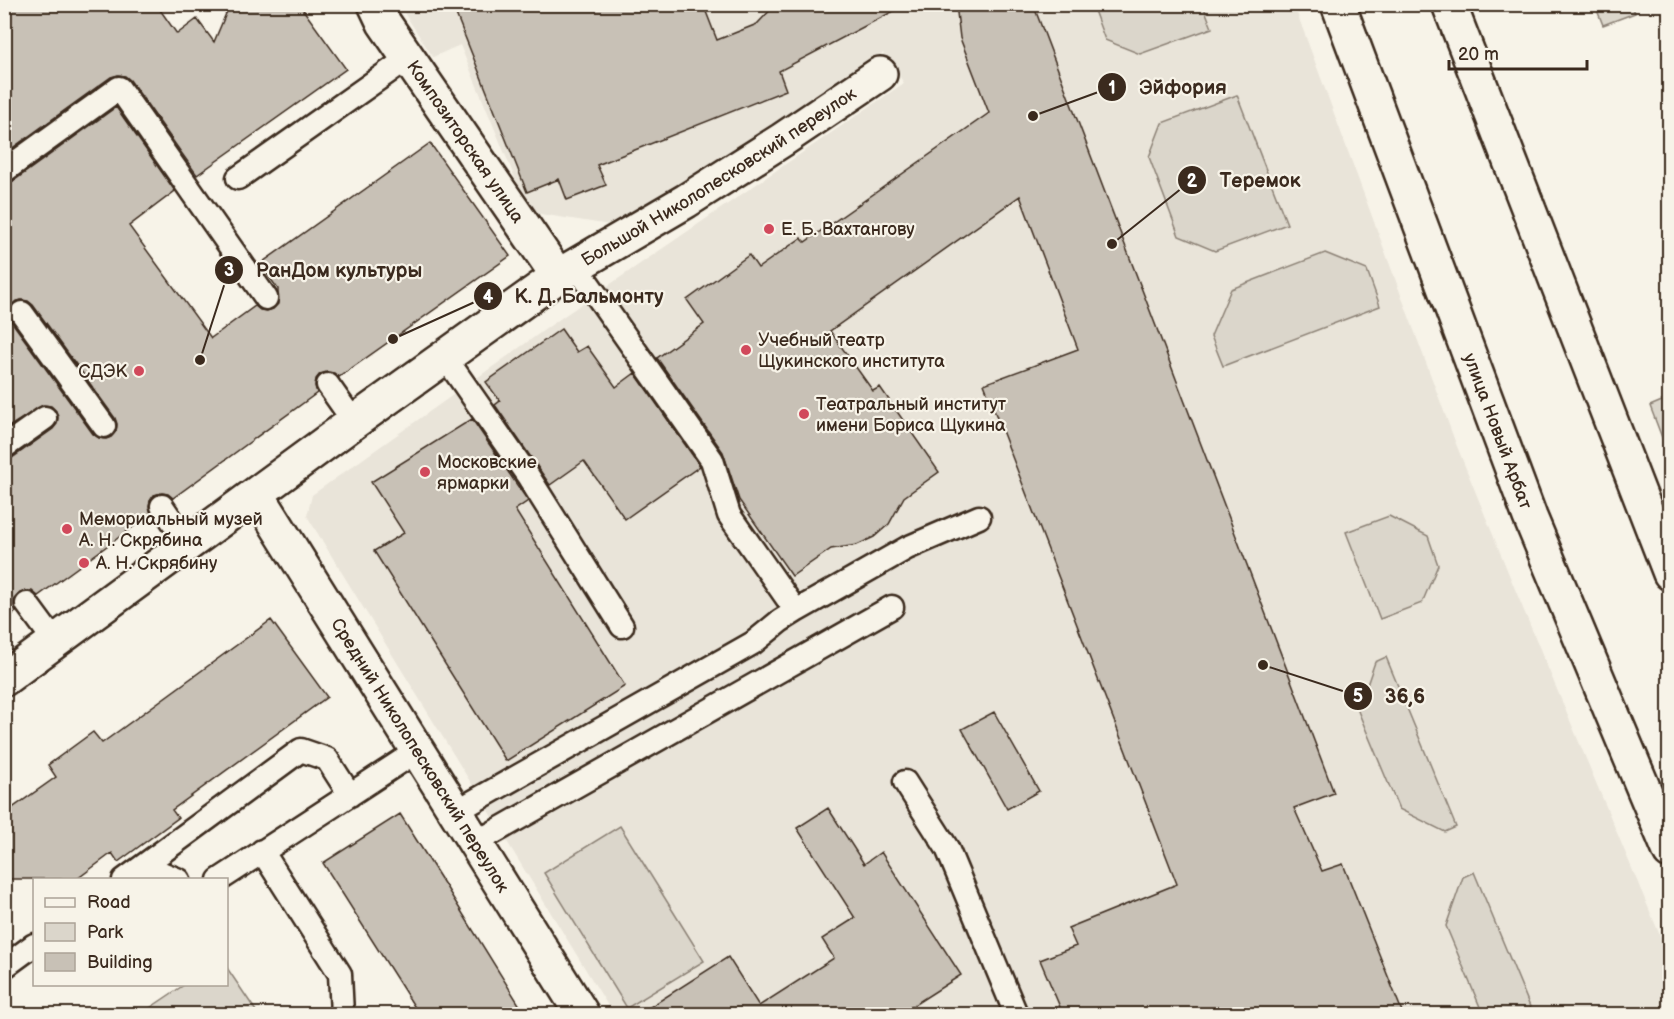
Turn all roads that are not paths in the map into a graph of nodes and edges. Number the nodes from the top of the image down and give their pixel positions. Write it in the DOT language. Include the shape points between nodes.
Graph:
graph roads {
  1 [pos="375,4"];
  2 [pos="1338,4"];
  3 [pos="1449,4"];
  4 [pos="408,58"];
  5 [pos="880,74"];
  6 [pos="4,171"];
  7 [pos="238,178"];
  8 [pos="567,271"];
  9 [pos="266,298"];
  10 [pos="22,314"];
  11 [pos="445,357"];
  12 [pos="328,385"];
  13 [pos="45,418"];
  14 [pos="354,422"];
  15 [pos="104,426"];
  16 [pos="4,447"];
  17 [pos="257,494"];
  18 [pos="162,506"];
  19 [pos="979,517"];
  20 [pos="188,544"];
  21 [pos="1670,573"];
  22 [pos="27,604"];
  23 [pos="892,607"];
  24 [pos="796,612"];
  25 [pos="622,626"];
  26 [pos="55,642"];
  27 [pos="4,679"];
  28 [pos="417,751"];
  29 [pos="905,782"];
  30 [pos="350,795"];
  31 [pos="455,812"];
  32 [pos="475,843"];
  33 [pos="262,851"];
  34 [pos="1670,852"];
  35 [pos="144,866"];
  36 [pos="126,878"];
  37 [pos="176,878"];
  38 [pos="221,878"];
  39 [pos="33,946"];
  40 [pos="4,967"];
  41 [pos="342,1014"];
  42 [pos="582,1014"];
  43 [pos="1016,1014"];
  1 -- 4 [label="street, Композиторская улица"];
  2 -- 34 [label="street, улица Новый Арбат" via="1530,517"];
  3 -- 21 [label="street"];
  4 -- 7 [label="lane"];
  4 -- 8 [label="street, Композиторская улица"];
  5 -- 8 [label="street, Большой Николопесковский переулок" via="734,170"];
  6 -- 9 [label="lane" via="119,88"];
  8 -- 11 [label="street, Большой Николопесковский переулок"];
  8 -- 24 [label="lane" via="712,460 729,515"];
  10 -- 15 [label="lane"];
  11 -- 14 [label="street, Большой Николопесковский переулок"];
  11 -- 25 [label="lane" via="528,476"];
  12 -- 14 [label="lane"];
  13 -- 16 [label="lane"];
  14 -- 17 [label="street, Большой Николопесковский переулок"];
  17 -- 20 [label="street, Большой Николопесковский переулок"];
  17 -- 28 [label="street, Средний Николопесковский переулок"];
  18 -- 20 [label="lane"];
  19 -- 24 [label="lane" via="907,548"];
  20 -- 26 [label="street, Большой Николопесковский переулок"];
  22 -- 26 [label="lane"];
  23 -- 32 [label="lane"];
  24 -- 31 [label="lane" via="753,643"];
  26 -- 27 [label="street, Большой Николопесковский переулок"];
  28 -- 30 [label="lane"];
  28 -- 31 [label="street, Средний Николопесковский переулок"];
  29 -- 43 [label="lane" via="947,848"];
  30 -- 33 [label="lane"];
  30 -- 35 [label="lane" via="327,759 301,750"];
  31 -- 32 [label="street, Средний Николопесковский переулок"];
  32 -- 42 [label="street, Средний Николопесковский переулок"];
  33 -- 38 [label="lane"];
  33 -- 41 [label="lane" via="340,974"];
  35 -- 36 [label="lane"];
  35 -- 37 [label="lane"];
  39 -- 40 [label="lane"];
}
